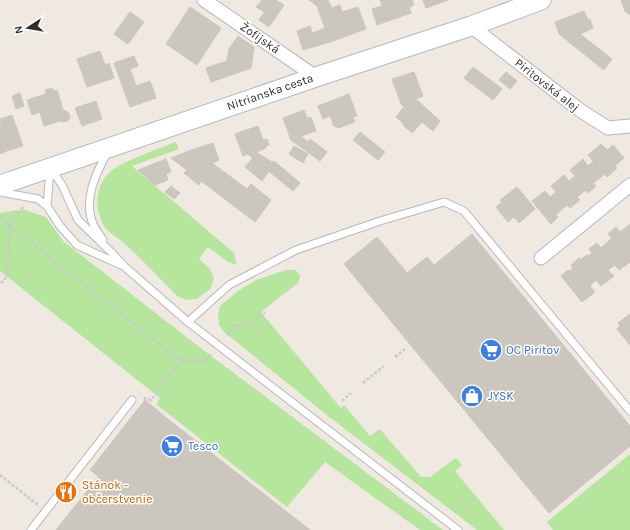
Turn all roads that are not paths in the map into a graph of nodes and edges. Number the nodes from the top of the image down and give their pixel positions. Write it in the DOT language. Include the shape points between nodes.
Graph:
graph roads {
  1 [pos="204,0"];
  2 [pos="541,0"];
  3 [pos="471,26"];
  4 [pos="316,77"];
  5 [pos="630,126"];
  6 [pos="109,148"];
  7 [pos="50,168"];
  8 [pos="0,185"];
  9 [pos="630,185"];
  10 [pos="0,192"];
  11 [pos="47,206"];
  12 [pos="111,252"];
  13 [pos="541,258"];
  14 [pos="125,267"];
  15 [pos="188,322"];
  16 [pos="132,400"];
  17 [pos="630,411"];
  18 [pos="31,530"];
  19 [pos="458,530"];
  1 -- 4 [label="street, Žofijská"];
  2 -- 3 [label="main road, Nitrianska cesta"];
  3 -- 4 [label="main road, Nitrianska cesta"];
  3 -- 5 [label="street, Piritovská alej" via="581,111 608,128"];
  4 -- 6 [label="main road, Nitrianska cesta"];
  6 -- 7 [label="main road, Nitrianska cesta"];
  6 -- 12 [label="lane" via="94,176 89,202 93,226"];
  7 -- 8 [label="main road, Nitrianska cesta"];
  7 -- 11 [label="lane"];
  7 -- 12 [label="lane" via="62,185 78,220"];
  9 -- 13 [label="street"];
  10 -- 11 [label="lane" via="38,199"];
  11 -- 14 [label="lane" via="77,245"];
  12 -- 14 [label="lane"];
  14 -- 15 [label="lane"];
  15 -- 17 [label="lane" via="229,285 296,250 444,202 464,211"];
  15 -- 19 [label="lane"];
  16 -- 18 [label="lane"];
}
